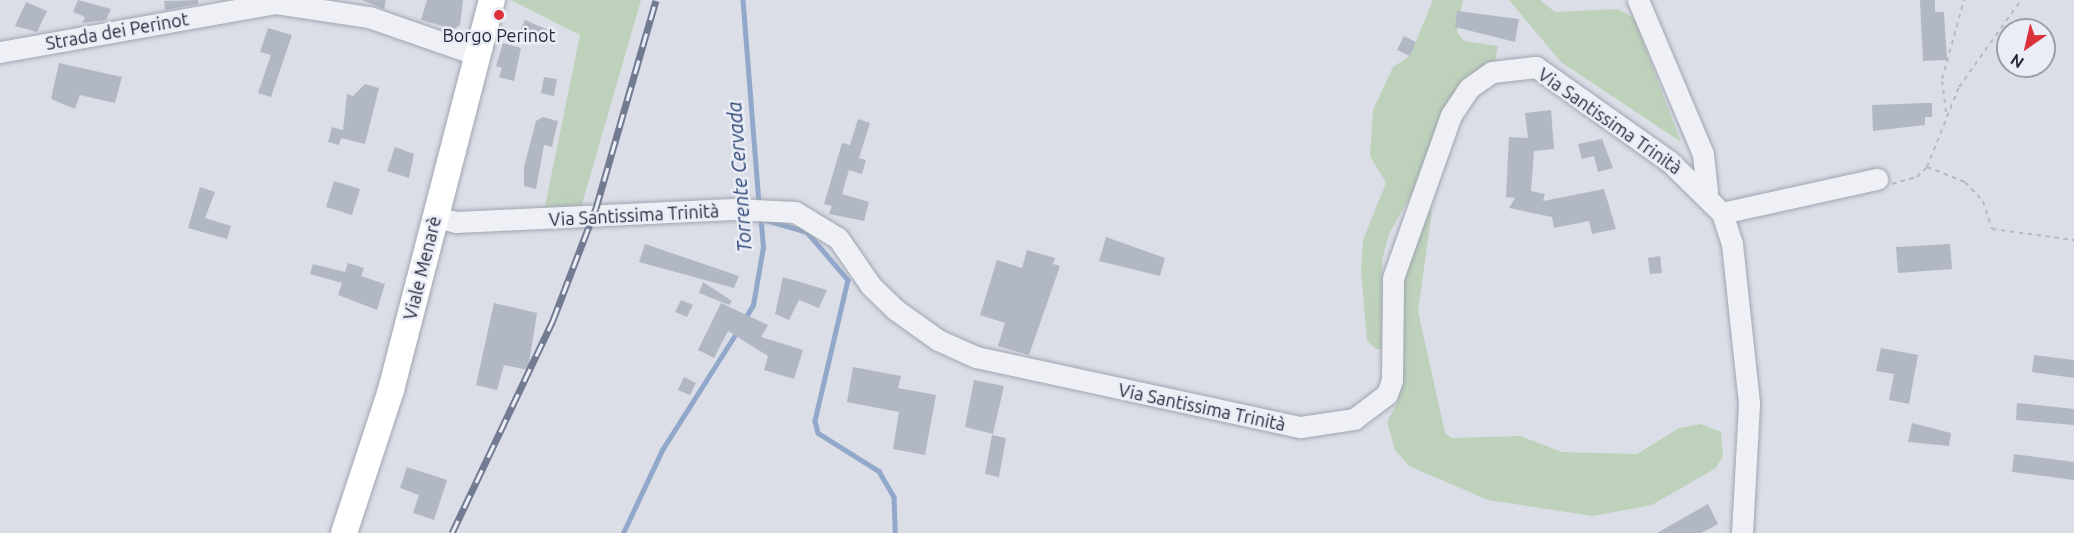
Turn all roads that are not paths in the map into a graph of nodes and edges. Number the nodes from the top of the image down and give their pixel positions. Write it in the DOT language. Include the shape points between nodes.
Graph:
graph roads {
  1 [pos="492,0"];
  2 [pos="1638,0"];
  3 [pos="0,52"];
  4 [pos="477,55"];
  5 [pos="1877,179"];
  6 [pos="1707,192"];
  7 [pos="1722,213"];
  8 [pos="436,217"];
  9 [pos="344,533"];
  10 [pos="1742,533"];
  1 -- 4 [label="main road, Viale Menarè"];
  2 -- 6 [label="street" via="1703,154"];
  3 -- 4 [label="street, Strada dei Perinot" via="276,3 369,17"];
  4 -- 8 [label="main road, Viale Menarè"];
  5 -- 7 [label="street"];
  6 -- 7 [label="street, Via Santissima Trinità"];
  6 -- 8 [label="street, Via Santissima Trinità" via="1548,73 1524,65 1492,72 1460,98 1402,243 1392,292 1392,380 1387,394 1354,419 1301,427 976,357 938,340 896,310 824,226 795,212 755,208 456,222"];
  7 -- 10 [label="street, Via Santissima Trinità" via="1732,244 1749,404"];
  8 -- 9 [label="main road, Viale Menarè" via="379,431"];
}
